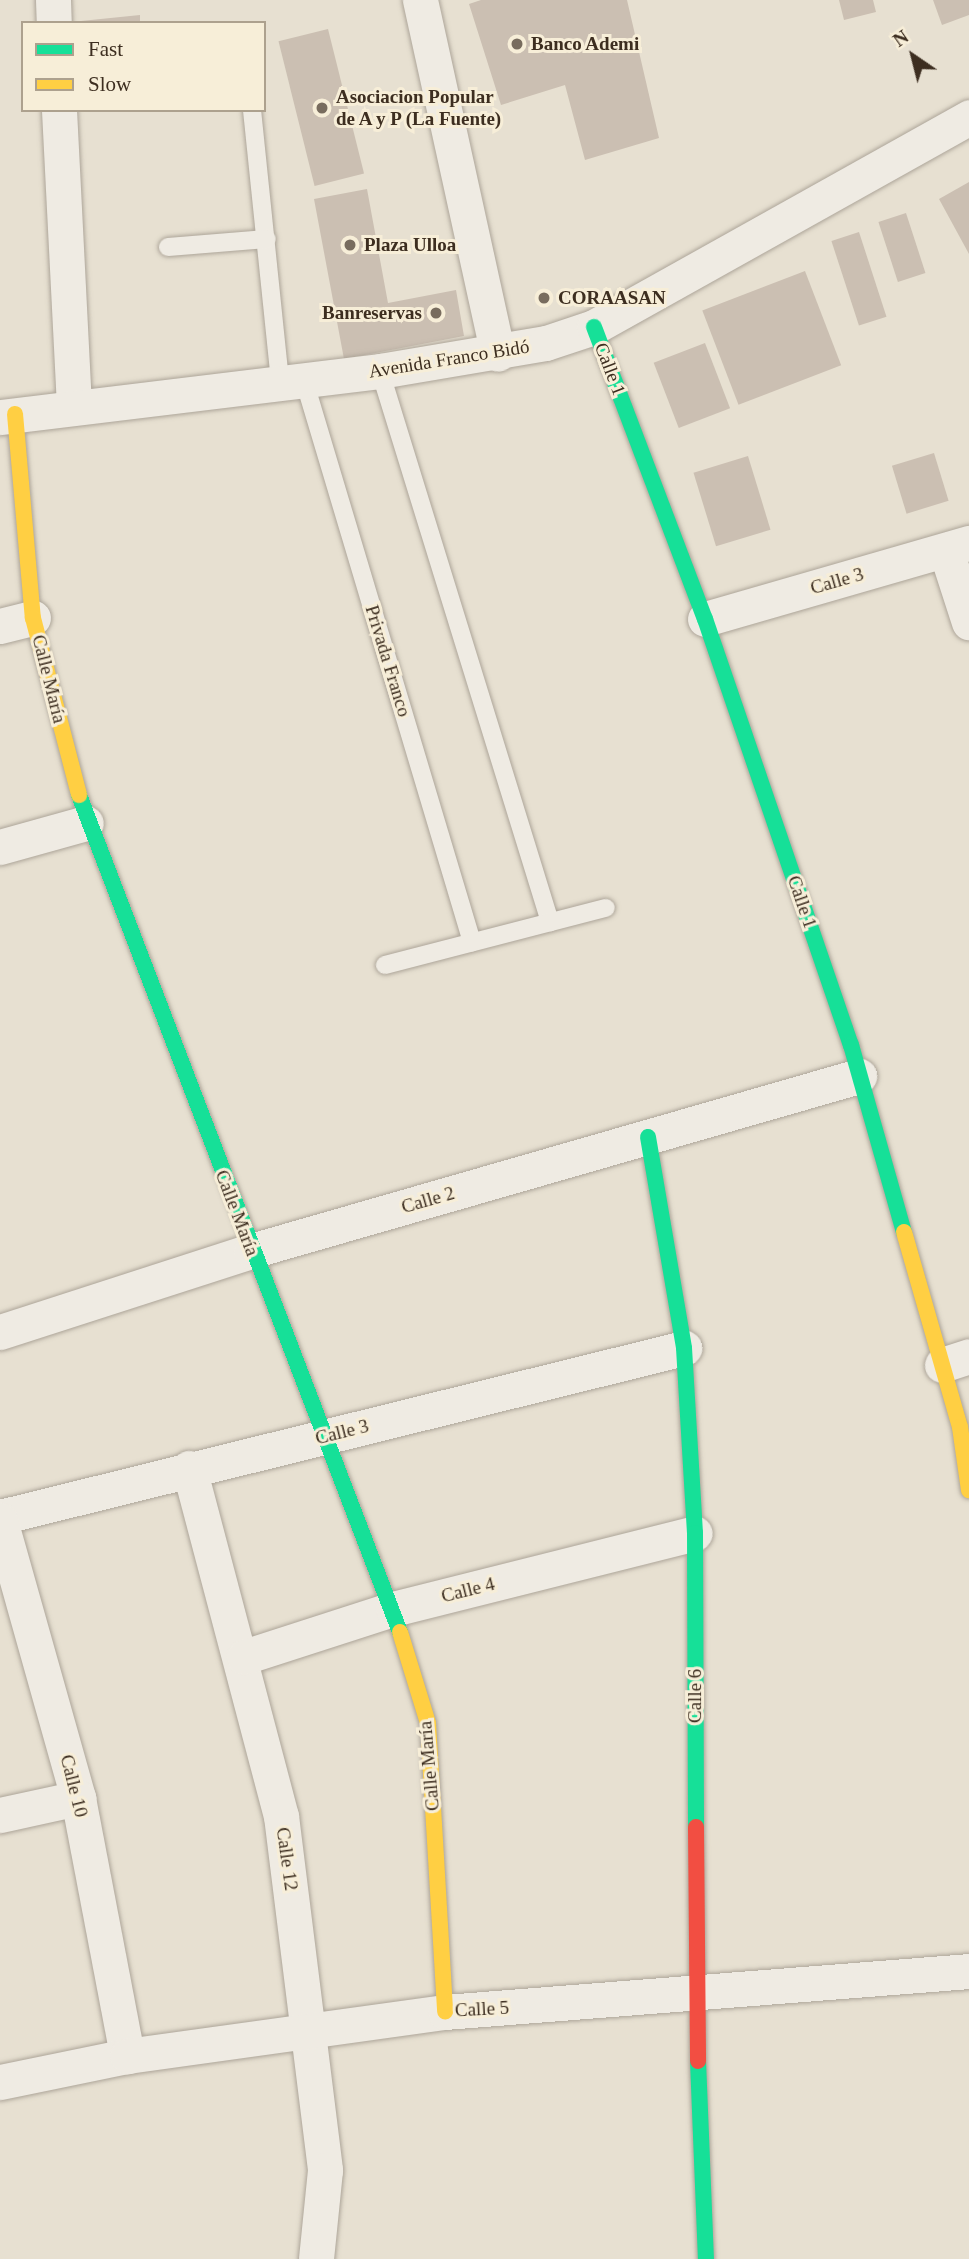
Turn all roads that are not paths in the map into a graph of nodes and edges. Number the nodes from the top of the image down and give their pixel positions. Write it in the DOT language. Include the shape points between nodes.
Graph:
graph roads {
  1 [pos="53,0"];
  2 [pos="420,0"];
  3 [pos="54,21"];
  4 [pos="59,112"];
  5 [pos="253,112"];
  6 [pos="969,117"];
  7 [pos="267,239"];
  8 [pos="168,247"];
  9 [pos="594,327"];
  10 [pos="498,354"];
  11 [pos="380,371"];
  12 [pos="292,381"];
  13 [pos="74,405"];
  14 [pos="7,416"];
  15 [pos="957,547"];
  16 [pos="705,619"];
  17 [pos="17,622"];
  18 [pos="969,622"];
  19 [pos="86,823"];
  20 [pos="0,847"];
  21 [pos="606,908"];
  22 [pos="550,922"];
  23 [pos="472,942"];
  24 [pos="385,965"];
  25 [pos="859,1076"];
  26 [pos="648,1137"];
  27 [pos="251,1251"];
  28 [pos="0,1332"];
  29 [pos="684,1348"];
  30 [pos="956,1360"];
  31 [pos="324,1436"];
  32 [pos="189,1468"];
  33 [pos="969,1490"];
  34 [pos="0,1518"];
  35 [pos="695,1533"];
  36 [pos="393,1609"];
  37 [pos="244,1657"];
  38 [pos="78,1798"];
  39 [pos="0,1815"];
  40 [pos="969,1970"];
  41 [pos="696,1997"];
  42 [pos="445,2011"];
  43 [pos="312,2031"];
  44 [pos="128,2056"];
  45 [pos="0,2082"];
  46 [pos="316,2259"];
  47 [pos="706,2259"];
  1 -- 3 [label="street"];
  2 -- 10 [label="street"];
  4 -- 13 [label="street"];
  5 -- 7 [label="lane, Privada Franco"];
  6 -- 9 [label="street, Avenida Franco Bidó"];
  7 -- 8 [label="lane"];
  7 -- 12 [label="lane, Privada Franco"];
  9 -- 10 [label="street, Avenida Franco Bidó"];
  9 -- 16 [label="street, Calle 1"];
  10 -- 11 [label="street, Avenida Franco Bidó"];
  11 -- 12 [label="street, Avenida Franco Bidó"];
  11 -- 22 [label="lane"];
  12 -- 13 [label="street, Avenida Franco Bidó"];
  12 -- 23 [label="lane, Privada Franco"];
  13 -- 14 [label="street, Avenida Franco Bidó"];
  14 -- 17 [label="street, Calle María"];
  15 -- 16 [label="street, Calle 3"];
  15 -- 18 [label="street"];
  16 -- 25 [label="street, Calle 1"];
  17 -- 19 [label="street, Calle María"];
  19 -- 20 [label="street"];
  19 -- 27 [label="street, Calle María"];
  21 -- 22 [label="lane"];
  22 -- 23 [label="lane"];
  23 -- 24 [label="lane"];
  25 -- 26 [label="street, Calle 2"];
  25 -- 30 [label="street, Calle 1"];
  26 -- 27 [label="street, Calle 2"];
  26 -- 29 [label="street, Calle 6"];
  27 -- 28 [label="street, Calle 2"];
  27 -- 31 [label="street, Calle María"];
  29 -- 31 [label="street, Calle 3"];
  29 -- 35 [label="street, Calle 6"];
  30 -- 33 [label="street, Calle 1"];
  31 -- 32 [label="street, Calle 3"];
  31 -- 36 [label="street, Calle María"];
  32 -- 34 [label="street, Calle 3"];
  32 -- 37 [label="street, Calle 12"];
  34 -- 38 [label="street, Calle 10"];
  35 -- 36 [label="street, Calle 4"];
  35 -- 41 [label="street, Calle 6"];
  36 -- 37 [label="street, Calle 4"];
  36 -- 42 [label="street, Calle María" via="428,1723"];
  37 -- 43 [label="street, Calle 12" via="281,1816"];
  38 -- 39 [label="street"];
  38 -- 44 [label="street, Calle 10"];
  40 -- 41 [label="street, Calle 5"];
  41 -- 42 [label="street, Calle 5"];
  41 -- 47 [label="street, Calle 6"];
  42 -- 43 [label="street, Calle 5"];
  43 -- 44 [label="street, Calle 5"];
  43 -- 46 [label="street, Calle 12" via="325,2170"];
  44 -- 45 [label="street, Calle 5"];
}
